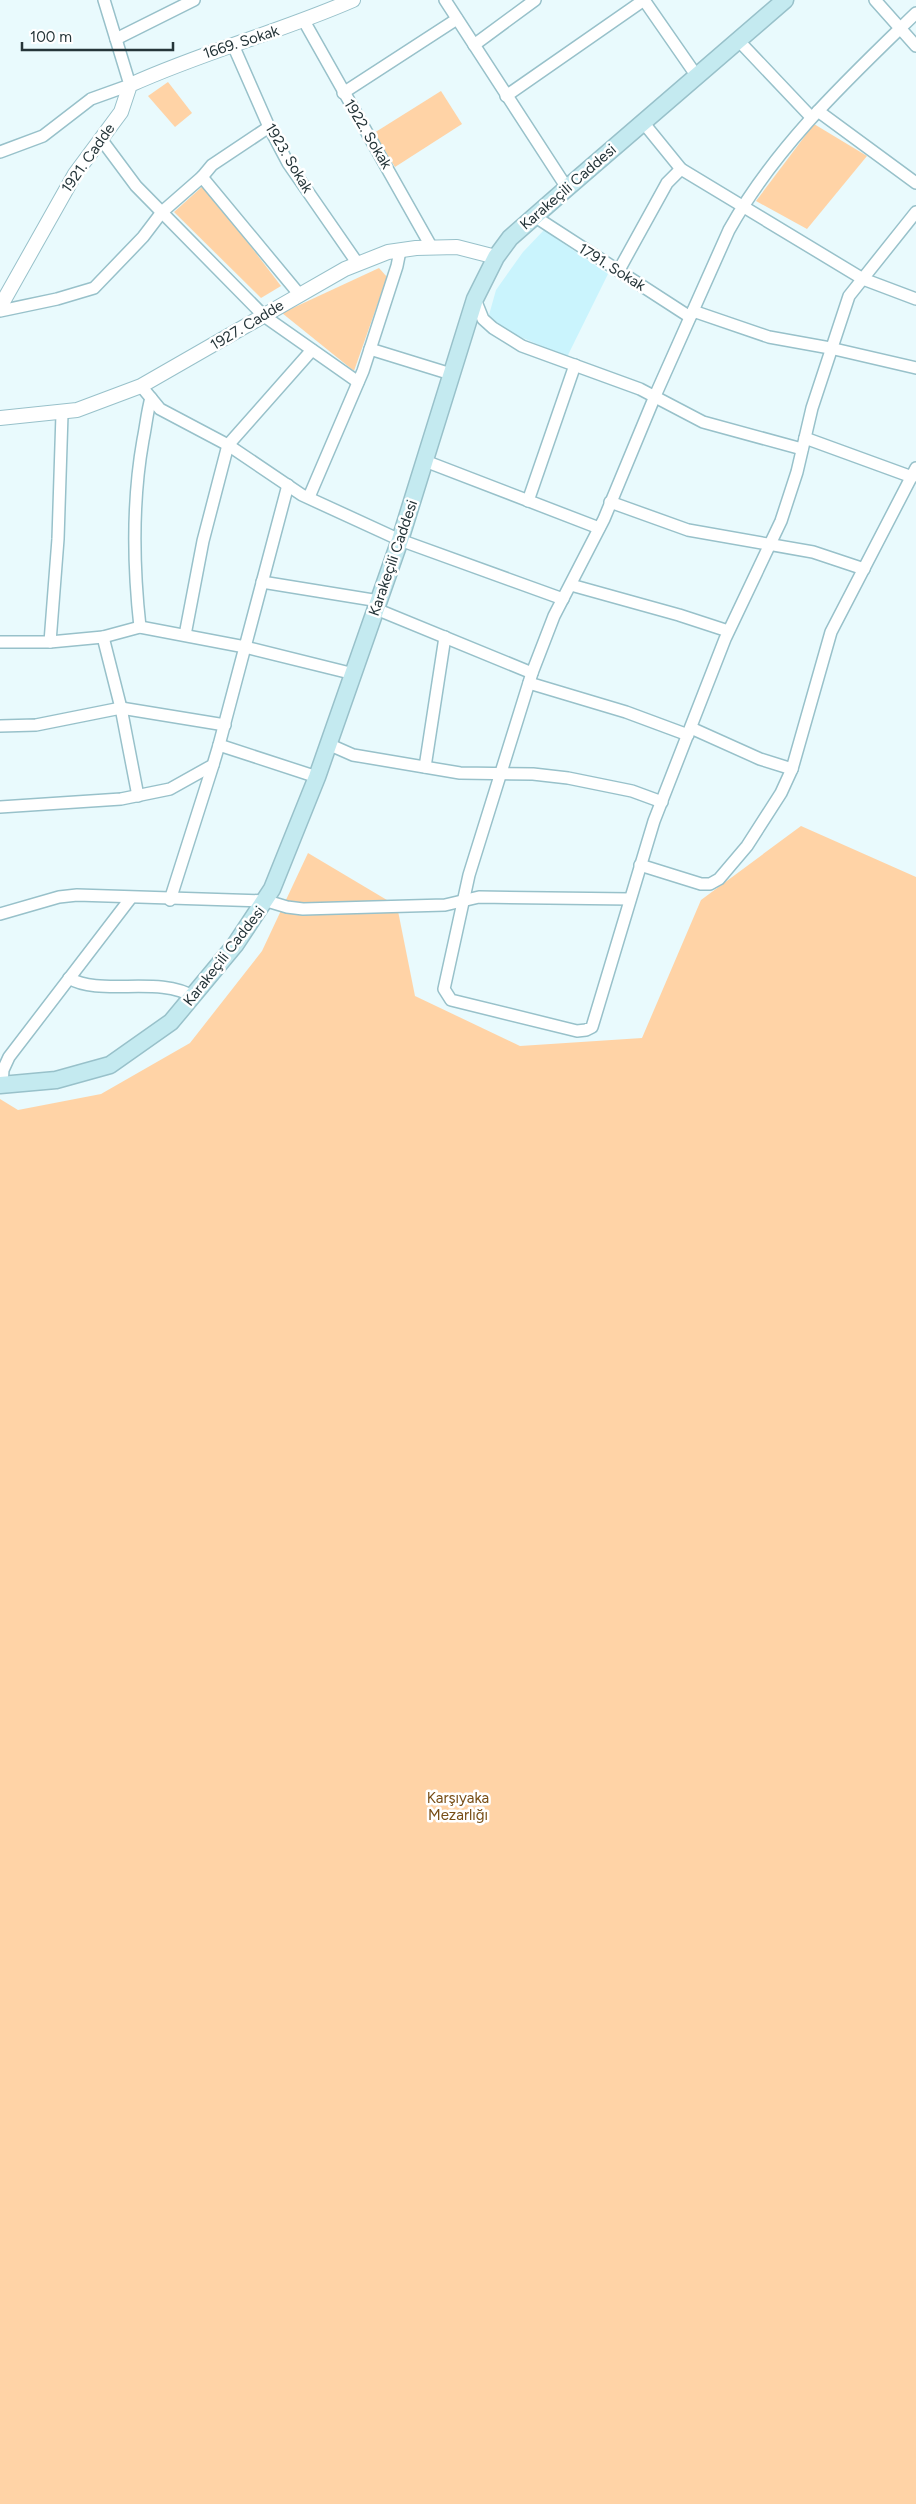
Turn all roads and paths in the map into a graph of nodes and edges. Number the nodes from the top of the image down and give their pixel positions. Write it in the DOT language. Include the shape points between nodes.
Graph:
graph roads {
  1 [pos="104,0"];
  2 [pos="194,0"];
  3 [pos="353,0"];
  4 [pos="444,0"];
  5 [pos="535,0"];
  6 [pos="644,0"];
  7 [pos="785,0"];
  8 [pos="875,0"];
  9 [pos="916,13"];
  10 [pos="457,20"];
  11 [pos="304,21"];
  12 [pos="901,28"];
  13 [pos="116,39"];
  14 [pos="738,40"];
  15 [pos="232,45"];
  16 [pos="474,45"];
  17 [pos="916,46"];
  18 [pos="696,75"];
  19 [pos="130,85"];
  20 [pos="344,93"];
  21 [pos="506,96"];
  22 [pos="815,114"];
  23 [pos="642,121"];
  24 [pos="268,127"];
  25 [pos="101,139"];
  26 [pos="0,152"];
  27 [pos="681,169"];
  28 [pos="202,177"];
  29 [pos="916,183"];
  30 [pos="566,188"];
  31 [pos="743,206"];
  32 [pos="162,212"];
  33 [pos="916,212"];
  34 [pos="534,216"];
  35 [pos="432,248"];
  36 [pos="400,250"];
  37 [pos="496,257"];
  38 [pos="358,264"];
  39 [pos="619,270"];
  40 [pos="863,279"];
  41 [pos="299,294"];
  42 [pos="475,299"];
  43 [pos="916,299"];
  44 [pos="0,309"];
  45 [pos="692,314"];
  46 [pos="264,316"];
  47 [pos="830,348"];
  48 [pos="370,349"];
  49 [pos="312,350"];
  50 [pos="575,365"];
  51 [pos="916,368"];
  52 [pos="451,374"];
  53 [pos="358,382"];
  54 [pos="141,386"];
  55 [pos="655,396"];
  56 [pos="151,398"];
  57 [pos="62,414"];
  58 [pos="0,418"];
  59 [pos="228,444"];
  60 [pos="803,444"];
  61 [pos="425,461"];
  62 [pos="914,472"];
  63 [pos="288,485"];
  64 [pos="309,497"];
  65 [pos="528,501"];
  66 [pos="610,502"];
  67 [pos="599,528"];
  68 [pos="400,540"];
  69 [pos="770,543"];
  70 [pos="864,569"];
  71 [pos="262,582"];
  72 [pos="571,584"];
  73 [pos="563,599"];
  74 [pos="377,605"];
  75 [pos="140,627"];
  76 [pos="728,631"];
  77 [pos="184,635"];
  78 [pos="103,637"];
  79 [pos="445,637"];
  80 [pos="0,642"];
  81 [pos="50,642"];
  82 [pos="245,648"];
  83 [pos="354,674"];
  84 [pos="531,678"];
  85 [pos="122,708"];
  86 [pos="0,726"];
  87 [pos="225,726"];
  88 [pos="689,732"];
  89 [pos="328,744"];
  90 [pos="220,745"];
  91 [pos="213,765"];
  92 [pos="425,767"];
  93 [pos="792,769"];
  94 [pos="501,773"];
  95 [pos="317,777"];
  96 [pos="138,796"];
  97 [pos="662,802"];
  98 [pos="0,807"];
  99 [pos="640,865"];
  100 [pos="130,899"];
  101 [pos="630,899"];
  102 [pos="170,900"];
  103 [pos="266,901"];
  104 [pos="462,902"];
  105 [pos="0,914"];
  106 [pos="69,978"];
  107 [pos="194,997"];
  108 [pos="1,1085"];
  1 -- 13 [label="street"];
  2 -- 13 [label="street"];
  3 -- 11 [label="street, 1669. Sokak"];
  4 -- 10 [label="street"];
  5 -- 16 [label="street"];
  6 -- 18 [label="street"];
  6 -- 21 [label="street"];
  7 -- 14 [label="main road, Karakeçili Caddesi"];
  8 -- 12 [label="street"];
  9 -- 12 [label="street"];
  10 -- 16 [label="street"];
  10 -- 20 [label="street"];
  11 -- 15 [label="street, 1669. Sokak"];
  11 -- 20 [label="street, 1922. Sokak"];
  12 -- 17 [label="street"];
  12 -- 22 [label="street"];
  13 -- 19 [label="street"];
  14 -- 18 [label="main road, Karakeçili Caddesi"];
  14 -- 22 [label="street"];
  15 -- 19 [label="street, 1669. Sokak" via="173,65"];
  15 -- 24 [label="street, 1923. Sokak"];
  16 -- 21 [label="street"];
  18 -- 23 [label="main road, Karakeçili Caddesi"];
  19 -- 25 [label="street, 1921. Cadde" via="121,112"];
  19 -- 26 [label="street" via="91,99 43,136"];
  20 -- 35 [label="street, 1922. Sokak"];
  21 -- 30 [label="street"];
  22 -- 29 [label="street"];
  22 -- 31 [label="street" via="791,140"];
  23 -- 27 [label="street"];
  23 -- 30 [label="main road, Karakeçili Caddesi"];
  24 -- 28 [label="street" via="223,157"];
  24 -- 38 [label="street, 1923. Sokak" via="288,163"];
  25 -- 32 [label="street" via="136,186"];
  25 -- 44 [label="street, 1921. Cadde" via="74,174"];
  27 -- 31 [label="street"];
  27 -- 39 [label="street" via="667,183"];
  28 -- 32 [label="street"];
  28 -- 41 [label="street"];
  30 -- 34 [label="main road, Karakeçili Caddesi"];
  31 -- 40 [label="street"];
  31 -- 45 [label="street"];
  32 -- 44 [label="street" via="144,237 94,288 57,299"];
  32 -- 46 [label="street"];
  33 -- 40 [label="street"];
  34 -- 37 [label="main road, Karakeçili Caddesi" via="510,238"];
  34 -- 39 [label="street, 1791. Sokak"];
  35 -- 36 [label="street, 1927. Cadde"];
  35 -- 37 [label="street, 1927. Cadde" via="457,247"];
  36 -- 38 [label="street, 1927. Cadde"];
  36 -- 48 [label="street" via="398,266"];
  37 -- 42 [label="main road, Karakeçili Caddesi"];
  38 -- 41 [label="street, 1927. Cadde"];
  39 -- 45 [label="street, 1791. Sokak"];
  40 -- 43 [label="street"];
  40 -- 47 [label="street" via="849,296"];
  41 -- 46 [label="street, 1927. Cadde"];
  42 -- 50 [label="street" via="483,319 493,328 522,346"];
  42 -- 52 [label="main road, Karakeçili Caddesi"];
  45 -- 47 [label="street, 1791. Sokak" via="769,337"];
  45 -- 55 [label="street"];
  46 -- 49 [label="street"];
  46 -- 54 [label="street, 1927. Cadde"];
  47 -- 51 [label="street, 1791. Sokak"];
  47 -- 60 [label="street"];
  48 -- 52 [label="street"];
  48 -- 53 [label="street"];
  49 -- 53 [label="street"];
  49 -- 59 [label="street"];
  50 -- 55 [label="street"];
  50 -- 65 [label="street"];
  52 -- 61 [label="main road, Karakeçili Caddesi"];
  53 -- 64 [label="street"];
  54 -- 56 [label="street"];
  54 -- 57 [label="street, 1927. Cadde"];
  55 -- 60 [label="street" via="703,422"];
  55 -- 66 [label="street"];
  56 -- 59 [label="street" via="160,410"];
  56 -- 75 [label="street" via="137,471 134,518 135,583"];
  57 -- 58 [label="street, 1927. Cadde"];
  57 -- 81 [label="street" via="58,539"];
  59 -- 63 [label="street"];
  59 -- 77 [label="street" via="207,523"];
  60 -- 62 [label="street"];
  60 -- 69 [label="street" via="781,521"];
  61 -- 65 [label="street"];
  61 -- 68 [label="main road, Karakeçili Caddesi"];
  62 -- 70 [label="street"];
  63 -- 64 [label="street"];
  63 -- 71 [label="street"];
  64 -- 68 [label="street"];
  65 -- 67 [label="street"];
  66 -- 67 [label="street"];
  66 -- 69 [label="street" via="688,530"];
  67 -- 72 [label="street"];
  68 -- 73 [label="street"];
  68 -- 74 [label="main road, Karakeçili Caddesi"];
  69 -- 70 [label="street" via="821,554"];
  69 -- 76 [label="street"];
  70 -- 93 [label="street" via="830,632"];
  71 -- 74 [label="street"];
  71 -- 82 [label="street"];
  72 -- 73 [label="street"];
  72 -- 76 [label="street"];
  73 -- 84 [label="street"];
  74 -- 79 [label="street"];
  74 -- 83 [label="main road, Karakeçili Caddesi"];
  75 -- 77 [label="street"];
  75 -- 78 [label="street"];
  76 -- 88 [label="street"];
  77 -- 82 [label="street"];
  78 -- 81 [label="street"];
  78 -- 85 [label="street"];
  79 -- 84 [label="street"];
  79 -- 92 [label="street"];
  80 -- 81 [label="street"];
  82 -- 83 [label="street"];
  82 -- 87 [label="street"];
  83 -- 89 [label="main road, Karakeçili Caddesi"];
  84 -- 88 [label="street"];
  84 -- 94 [label="street"];
  85 -- 86 [label="street" via="36,725"];
  85 -- 87 [label="street"];
  85 -- 96 [label="street"];
  87 -- 90 [label="street"];
  88 -- 93 [label="street"];
  88 -- 97 [label="street"];
  89 -- 92 [label="street" via="353,755"];
  89 -- 95 [label="main road, Karakeçili Caddesi"];
  90 -- 91 [label="street"];
  90 -- 95 [label="street"];
  91 -- 96 [label="street" via="170,789"];
  91 -- 102 [label="street"];
  92 -- 94 [label="street"];
  93 -- 99 [label="street" via="763,823 715,882 700,884"];
  94 -- 97 [label="street" via="568,778 632,791"];
  94 -- 104 [label="street"];
  95 -- 103 [label="main road, Karakeçili Caddesi"];
  96 -- 98 [label="street"];
  97 -- 99 [label="street"];
  99 -- 101 [label="street"];
  100 -- 102 [label="street"];
  100 -- 105 [label="street" via="77,895 59,897"];
  100 -- 106 [label="street"];
  101 -- 104 [label="street" via="479,897"];
  101 -- 104 [label="street" via="593,1023 589,1029 581,1031 448,998 444,989"];
  102 -- 103 [label="street"];
  103 -- 104 [label="street" via="303,909"];
  103 -- 107 [label="main road, Karakeçili Caddesi"];
  106 -- 107 [label="street" via="86,984 168,988"];
  106 -- 108 [label="street" via="8,1056"];
  107 -- 108 [label="main road, Karakeçili Caddesi" via="170,1022 110,1065 56,1080"];
}
